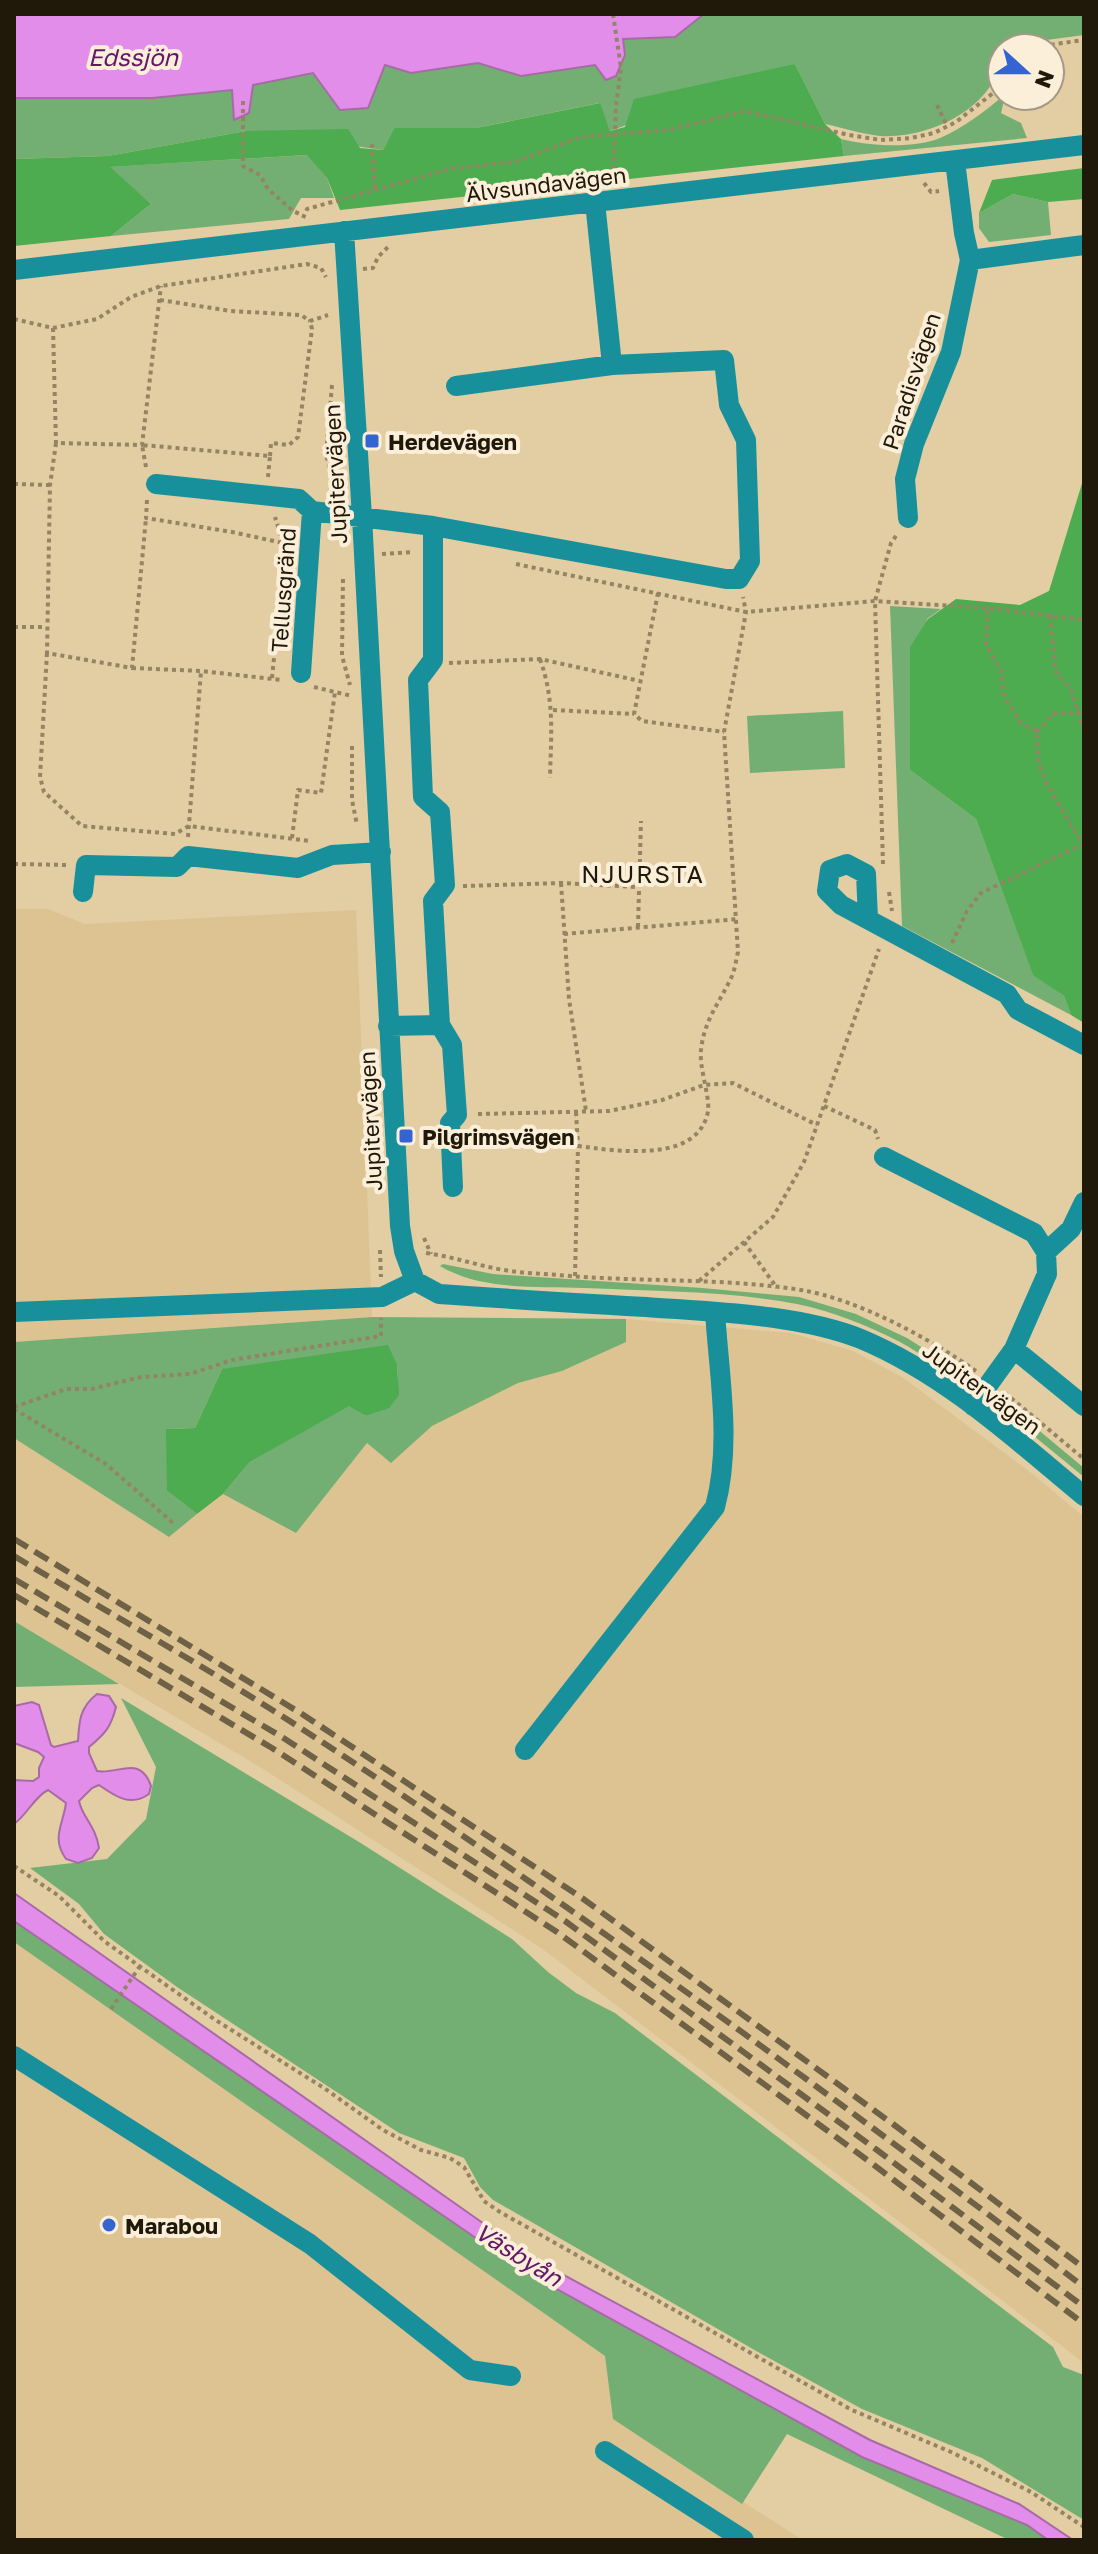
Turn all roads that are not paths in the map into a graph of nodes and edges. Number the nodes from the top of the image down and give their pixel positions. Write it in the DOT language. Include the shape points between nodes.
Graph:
graph roads {
  1 [pos="1084,145"];
  2 [pos="955,161"];
  3 [pos="603,201"];
  4 [pos="344,231"];
  5 [pos="1084,245"];
  6 [pos="970,260"];
  7 [pos="14,270"];
  8 [pos="612,365"];
  9 [pos="456,386"];
  10 [pos="150,483"];
  11 [pos="312,511"];
  12 [pos="362,517"];
  13 [pos="908,518"];
  14 [pos="433,526"];
  15 [pos="301,678"];
  16 [pos="371,852"];
  17 [pos="83,892"];
  18 [pos="868,919"];
  19 [pos="440,1025"];
  20 [pos="388,1026"];
  21 [pos="1084,1045"];
  22 [pos="884,1157"];
  23 [pos="453,1187"];
  24 [pos="1084,1202"];
  25 [pos="1046,1252"];
  26 [pos="415,1281"];
  27 [pos="14,1312"];
  28 [pos="715,1312"];
  29 [pos="1014,1349"];
  30 [pos="973,1406"];
  31 [pos="1084,1406"];
  32 [pos="1084,1496"];
  33 [pos="525,1750"];
  34 [pos="14,2056"];
  35 [pos="511,2376"];
  36 [pos="605,2451"];
  37 [pos="744,2540"];
  1 -- 2 [label="street, Älvsundavägen"];
  2 -- 3 [label="street, Älvsundavägen"];
  2 -- 6 [label="street, Paradisvägen"];
  3 -- 4 [label="street, Älvsundavägen"];
  3 -- 8 [label="street"];
  4 -- 7 [label="street, Älvsundavägen" via="304,226"];
  4 -- 12 [label="street, Jupitervägen"];
  5 -- 6 [label="street"];
  6 -- 13 [label="street, Paradisvägen" via="951,352 905,479"];
  8 -- 9 [label="street"];
  8 -- 14 [label="street" via="724,360 729,405 746,440 750,561 739,579"];
  10 -- 11 [label="street, Tellusgränd" via="299,499"];
  11 -- 12 [label="street, Tellusgränd"];
  11 -- 15 [label="street, Tellusgränd"];
  12 -- 14 [label="street"];
  12 -- 16 [label="street, Jupitervägen"];
  14 -- 19 [label="street" via="433,660 418,680 423,797 440,812 445,885 433,901"];
  16 -- 17 [label="street" via="332,855 298,868 188,856 177,867 86,865"];
  16 -- 20 [label="street, Jupitervägen"];
  18 -- 21 [label="street" via="1007,994 1018,1010"];
  19 -- 20 [label="street"];
  19 -- 23 [label="street" via="452,1045 457,1115 450,1123"];
  20 -- 26 [label="street, Jupitervägen" via="400,1226"];
  22 -- 25 [label="street" via="1034,1233"];
  24 -- 25 [label="street" via="1071,1229"];
  25 -- 29 [label="street" via="1047,1274"];
  26 -- 27 [label="street" via="382,1297"];
  26 -- 28 [label="street, Jupitervägen" via="439,1294"];
  28 -- 30 [label="street, Jupitervägen" via="820,1326 861,1339"];
  28 -- 33 [label="street" via="722,1426 722,1482 715,1507"];
  29 -- 30 [label="street"];
  29 -- 31 [label="street"];
  30 -- 32 [label="street, Jupitervägen"];
  34 -- 35 [label="street" via="310,2244 470,2370"];
  36 -- 37 [label="street"];
}
